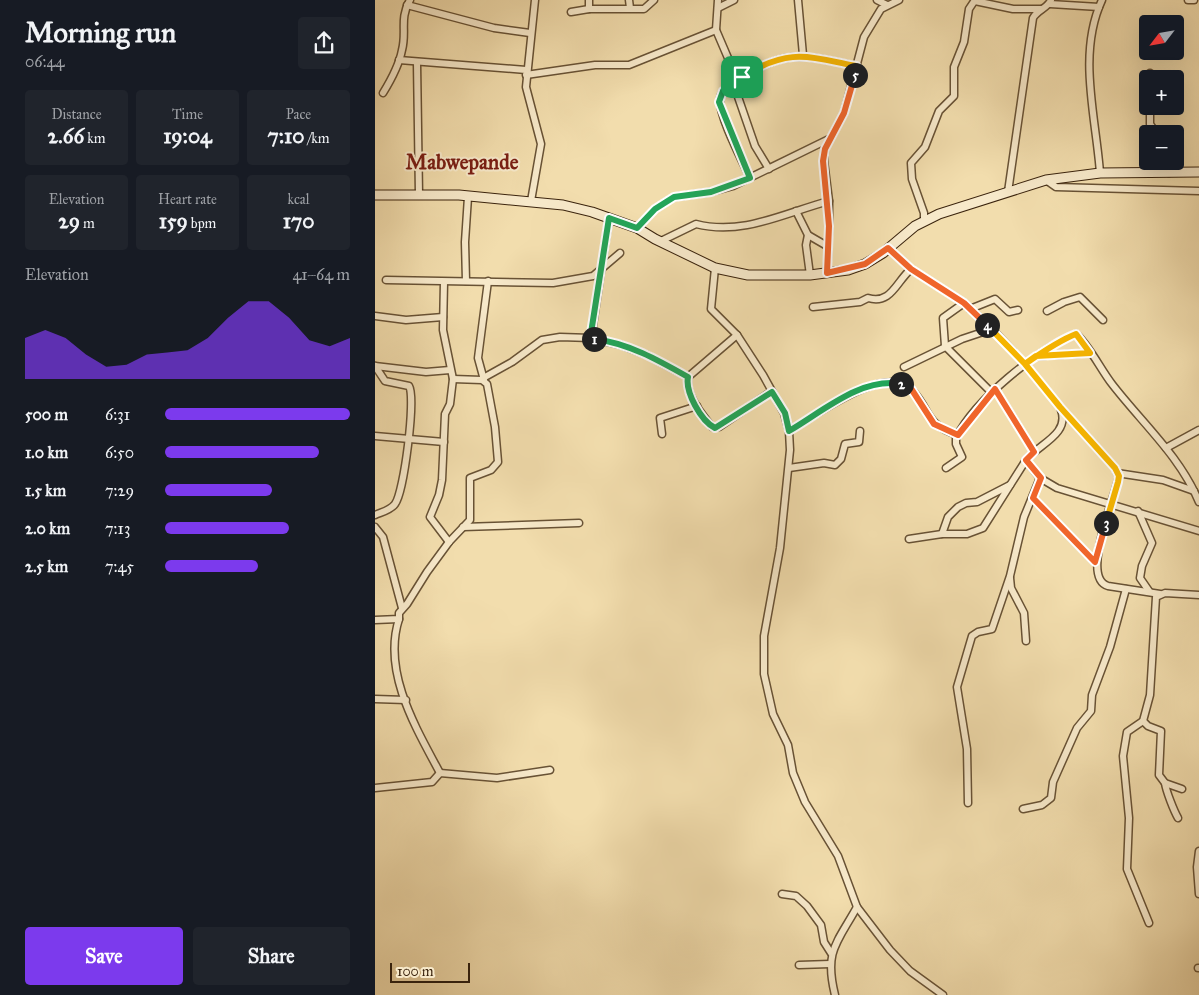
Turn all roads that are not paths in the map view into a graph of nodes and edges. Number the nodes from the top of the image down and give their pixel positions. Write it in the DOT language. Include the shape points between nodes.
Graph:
graph roads {
  1 [pos="535,0"];
  2 [pos="589,0"];
  3 [pos="629,0"];
  4 [pos="654,0"];
  5 [pos="718,0"];
  6 [pos="734,0"];
  7 [pos="798,0"];
  8 [pos="877,0"];
  9 [pos="899,0"];
  10 [pos="1189,0"];
  11 [pos="1194,0"];
  12 [pos="975,1"];
  13 [pos="409,2"];
  14 [pos="1050,2"];
  15 [pos="1100,3"];
  16 [pos="887,5"];
  17 [pos="630,8"];
  18 [pos="718,8"];
  19 [pos="589,9"];
  20 [pos="1041,9"];
  21 [pos="571,12"];
  22 [pos="716,30"];
  23 [pos="530,33"];
  24 [pos="803,55"];
  25 [pos="399,60"];
  26 [pos="417,63"];
  27 [pos="856,66"];
  28 [pos="526,72"];
  29 [pos="729,86"];
  30 [pos="383,94"];
  31 [pos="829,139"];
  32 [pos="769,169"];
  33 [pos="1169,170"];
  34 [pos="1199,172"];
  35 [pos="1101,173"];
  36 [pos="1169,173"];
  37 [pos="750,178"];
  38 [pos="1046,180"];
  39 [pos="1199,191"];
  40 [pos="1008,192"];
  41 [pos="375,195"];
  42 [pos="419,195"];
  43 [pos="469,197"];
  44 [pos="531,201"];
  45 [pos="829,201"];
  46 [pos="796,211"];
  47 [pos="609,218"];
  48 [pos="924,221"];
  49 [pos="637,228"];
  50 [pos="809,235"];
  51 [pos="661,241"];
  52 [pos="827,246"];
  53 [pos="888,248"];
  54 [pos="620,253"];
  55 [pos="715,268"];
  56 [pos="911,269"];
  57 [pos="601,270"];
  58 [pos="827,273"];
  59 [pos="810,275"];
  60 [pos="386,280"];
  61 [pos="466,281"];
  62 [pos="488,281"];
  63 [pos="444,282"];
  64 [pos="964,303"];
  65 [pos="813,307"];
  66 [pos="970,308"];
  67 [pos="1018,310"];
  68 [pos="1047,311"];
  69 [pos="375,316"];
  70 [pos="443,317"];
  71 [pos="1103,320"];
  72 [pos="992,329"];
  73 [pos="737,335"];
  74 [pos="591,338"];
  75 [pos="945,346"];
  76 [pos="1090,353"];
  77 [pos="1036,356"];
  78 [pos="1025,364"];
  79 [pos="375,366"];
  80 [pos="904,367"];
  81 [pos="451,370"];
  82 [pos="688,377"];
  83 [pos="485,379"];
  84 [pos="453,380"];
  85 [pos="994,391"];
  86 [pos="772,392"];
  87 [pos="697,406"];
  88 [pos="1060,407"];
  89 [pos="1199,430"];
  90 [pos="789,431"];
  91 [pos="860,431"];
  92 [pos="662,434"];
  93 [pos="958,435"];
  94 [pos="375,436"];
  95 [pos="407,440"];
  96 [pos="444,442"];
  97 [pos="1166,448"];
  98 [pos="1034,452"];
  99 [pos="1026,460"];
  100 [pos="789,468"];
  101 [pos="946,468"];
  102 [pos="1117,472"];
  103 [pos="1041,478"];
  104 [pos="1010,485"];
  105 [pos="1195,491"];
  106 [pos="1033,498"];
  107 [pos="1199,502"];
  108 [pos="1111,504"];
  109 [pos="1138,511"];
  110 [pos="375,515"];
  111 [pos="579,523"];
  112 [pos="375,527"];
  113 [pos="463,527"];
  114 [pos="1199,531"];
  115 [pos="942,534"];
  116 [pos="909,539"];
  117 [pos="449,542"];
  118 [pos="1095,562"];
  119 [pos="1010,576"];
  120 [pos="1126,589"];
  121 [pos="1199,589"];
  122 [pos="1149,592"];
  123 [pos="1160,594"];
  124 [pos="1196,595"];
  125 [pos="402,608"];
  126 [pos="399,619"];
  127 [pos="375,620"];
  128 [pos="1026,641"];
  129 [pos="375,699"];
  130 [pos="406,700"];
  131 [pos="1143,721"];
  132 [pos="549,770"];
  133 [pos="439,773"];
  134 [pos="1165,783"];
  135 [pos="375,788"];
  136 [pos="1182,789"];
  137 [pos="968,803"];
  138 [pos="1023,809"];
  139 [pos="1178,818"];
  140 [pos="1198,854"];
  141 [pos="782,894"];
  142 [pos="1199,894"];
  143 [pos="857,907"];
  144 [pos="1149,923"];
  145 [pos="831,953"];
  146 [pos="830,964"];
  147 [pos="799,965"];
  148 [pos="835,995"];
  149 [pos="943,995"];
  1 -- 23 [label="street"];
  2 -- 19 [label="street"];
  3 -- 17 [label="street"];
  4 -- 17 [label="street" via="644,9"];
  5 -- 18 [label="street"];
  6 -- 18 [label="street"];
  7 -- 24 [label="street"];
  8 -- 16 [label="street"];
  9 -- 16 [label="street"];
  10 -- 11 [label="street"];
  12 -- 20 [label="street" via="1013,9"];
  12 -- 48 [label="street" via="969,9 964,42 954,67 954,96 939,111 925,147 911,163 912,179"];
  13 -- 23 [label="street" via="494,28"];
  13 -- 25 [label="street" via="403,15 403,48"];
  14 -- 15 [label="street"];
  14 -- 20 [label="street"];
  15 -- 35 [label="street" via="1090,43 1090,86"];
  16 -- 27 [label="street" via="876,15 864,37"];
  17 -- 19 [label="street"];
  18 -- 22 [label="street"];
  19 -- 21 [label="street"];
  20 -- 40 [label="street" via="1033,18"];
  22 -- 28 [label="street" via="629,65"];
  22 -- 29 [label="street" via="731,65"];
  23 -- 28 [label="street"];
  24 -- 27 [label="street"];
  24 -- 29 [label="street" via="767,62"];
  25 -- 26 [label="street"];
  25 -- 30 [label="street"];
  26 -- 28 [label="street" via="472,65"];
  26 -- 42 [label="street"];
  27 -- 31 [label="street" via="844,113"];
  28 -- 44 [label="street" via="528,98 541,144"];
  29 -- 32 [label="street" via="736,91 755,146"];
  29 -- 37 [label="street" via="719,102"];
  31 -- 32 [label="street"];
  31 -- 45 [label="street" via="823,161"];
  32 -- 37 [label="street"];
  33 -- 36 [label="street"];
  34 -- 36 [label="street"];
  35 -- 36 [label="street"];
  35 -- 38 [label="street"];
  37 -- 49 [label="street" via="711,192 674,197 655,209"];
  38 -- 39 [label="street" via="1056,187"];
  38 -- 40 [label="street"];
  40 -- 48 [label="street"];
  41 -- 42 [label="street"];
  42 -- 43 [label="street"];
  43 -- 44 [label="street"];
  43 -- 61 [label="street"];
  44 -- 47 [label="street"];
  45 -- 46 [label="street"];
  45 -- 52 [label="street"];
  46 -- 50 [label="street"];
  46 -- 51 [label="street" via="742,228 708,228 696,224"];
  47 -- 49 [label="street"];
  47 -- 57 [label="street"];
  48 -- 53 [label="street"];
  49 -- 51 [label="street"];
  50 -- 52 [label="street"];
  50 -- 59 [label="street" via="806,245"];
  51 -- 55 [label="street"];
  52 -- 58 [label="street"];
  53 -- 56 [label="street"];
  53 -- 58 [label="street" via="865,264"];
  54 -- 57 [label="street"];
  55 -- 59 [label="street" via="747,275"];
  55 -- 73 [label="street" via="711,309"];
  56 -- 64 [label="street"];
  56 -- 65 [label="street" via="883,299 868,298 861,302"];
  57 -- 62 [label="street" via="588,278 539,285"];
  57 -- 74 [label="street"];
  58 -- 59 [label="street"];
  60 -- 63 [label="street"];
  61 -- 62 [label="street"];
  61 -- 63 [label="street"];
  62 -- 83 [label="street" via="478,358"];
  63 -- 70 [label="street"];
  64 -- 66 [label="street"];
  64 -- 75 [label="street" via="943,318"];
  66 -- 67 [label="street" via="995,299 1009,312"];
  66 -- 72 [label="street"];
  68 -- 71 [label="street" via="1063,302 1080,298"];
  69 -- 70 [label="street" via="407,320"];
  70 -- 81 [label="street"];
  72 -- 75 [label="street"];
  72 -- 78 [label="street"];
  73 -- 82 [label="street"];
  73 -- 86 [label="street"];
  74 -- 82 [label="street" via="647,355"];
  74 -- 83 [label="street" via="542,340"];
  75 -- 80 [label="street"];
  75 -- 85 [label="street"];
  76 -- 77 [label="street"];
  76 -- 77 [label="street" via="1076,334"];
  76 -- 97 [label="street"];
  77 -- 78 [label="street"];
  78 -- 85 [label="street"];
  78 -- 88 [label="street"];
  79 -- 81 [label="street" via="426,372"];
  79 -- 95 [label="street" via="385,381 410,388 412,405"];
  81 -- 84 [label="street"];
  82 -- 87 [label="street"];
  83 -- 84 [label="street"];
  83 -- 113 [label="street" via="499,459 493,469 469,478 470,520"];
  84 -- 96 [label="street" via="450,404 445,414"];
  85 -- 93 [label="street"];
  85 -- 98 [label="street"];
  86 -- 87 [label="street" via="719,427 712,427"];
  86 -- 90 [label="street" via="785,413"];
  87 -- 92 [label="street" via="660,418"];
  88 -- 98 [label="street" via="1063,424"];
  88 -- 102 [label="street"];
  89 -- 97 [label="street"];
  90 -- 93 [label="street" via="828,405 869,386 890,382 912,390 934,424"];
  90 -- 100 [label="street"];
  91 -- 100 [label="street" via="859,442 845,444 841,459 835,465 824,463"];
  93 -- 101 [label="street" via="955,442 962,457"];
  94 -- 95 [label="street"];
  95 -- 96 [label="street"];
  95 -- 110 [label="street" via="401,494 392,508"];
  96 -- 117 [label="street" via="439,495 430,519"];
  97 -- 105 [label="street"];
  98 -- 99 [label="street"];
  99 -- 103 [label="street"];
  99 -- 104 [label="street"];
  100 -- 143 [label="street" via="780,548 764,636 767,696 788,745 799,789 838,856"];
  102 -- 105 [label="street" via="1163,480"];
  102 -- 108 [label="street" via="1118,482"];
  103 -- 106 [label="street"];
  103 -- 108 [label="street" via="1057,488"];
  104 -- 115 [label="street" via="958,508 948,518"];
  104 -- 115 [label="street" via="983,528 967,534"];
  105 -- 107 [label="street"];
  106 -- 118 [label="street"];
  106 -- 119 [label="street"];
  108 -- 109 [label="street"];
  108 -- 118 [label="street"];
  109 -- 114 [label="street"];
  109 -- 122 [label="street" via="1151,538 1151,549 1140,578"];
  111 -- 113 [label="street"];
  112 -- 125 [label="street" via="382,533"];
  113 -- 117 [label="street"];
  115 -- 116 [label="street"];
  117 -- 125 [label="street"];
  118 -- 120 [label="street" via="1100,582"];
  119 -- 128 [label="street" via="1011,588 1024,613"];
  119 -- 137 [label="street" via="993,629 972,636 957,687 966,741"];
  120 -- 122 [label="street"];
  120 -- 138 [label="street" via="1092,695 1091,712 1077,728 1055,777 1051,798 1042,805"];
  121 -- 124 [label="street"];
  122 -- 123 [label="street"];
  123 -- 124 [label="street"];
  123 -- 131 [label="street" via="1154,604 1152,680"];
  125 -- 126 [label="street"];
  126 -- 127 [label="street"];
  126 -- 130 [label="street" via="394,659"];
  129 -- 130 [label="street"];
  130 -- 133 [label="street" via="423,744"];
  131 -- 134 [label="street" via="1161,731 1158,772"];
  131 -- 144 [label="street" via="1127,732 1123,770 1129,818 1127,869"];
  132 -- 133 [label="street" via="497,778"];
  133 -- 135 [label="street" via="432,782"];
  134 -- 136 [label="street"];
  134 -- 139 [label="street"];
  140 -- 142 [label="street"];
  141 -- 145 [label="street" via="796,896 807,906 821,925 824,942"];
  143 -- 145 [label="street"];
  143 -- 149 [label="street" via="910,971"];
  145 -- 146 [label="street"];
  146 -- 147 [label="street"];
  146 -- 148 [label="street"];
}
